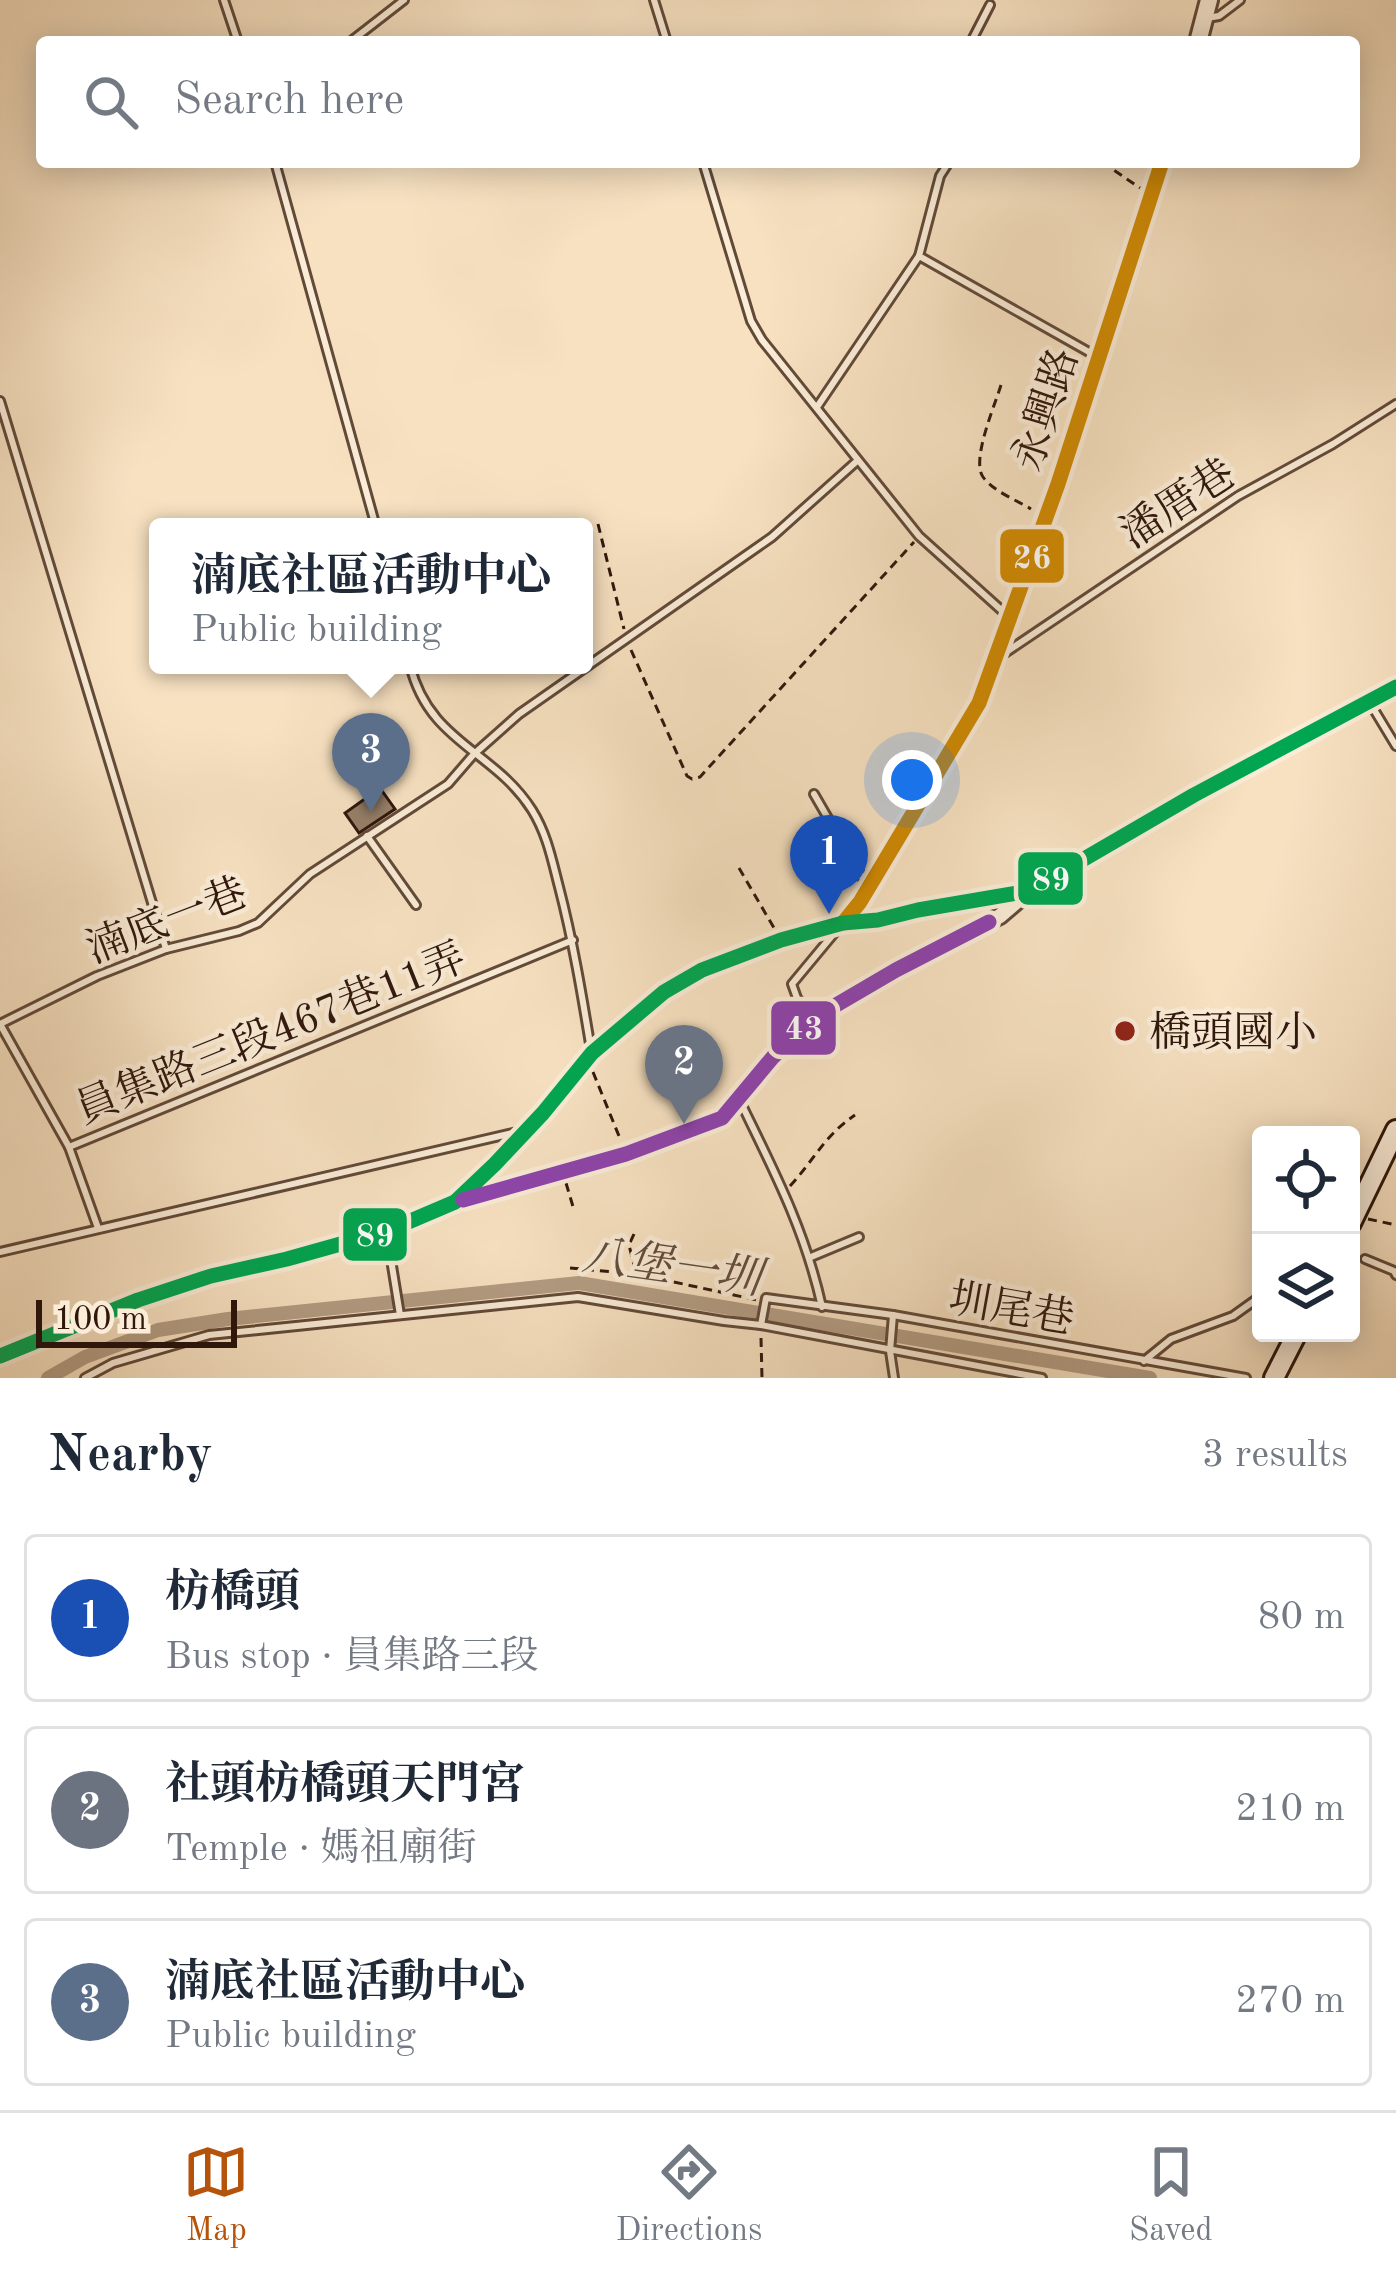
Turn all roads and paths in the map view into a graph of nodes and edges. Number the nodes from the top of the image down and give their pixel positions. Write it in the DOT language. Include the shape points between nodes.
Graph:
graph roads {
  1 [pos="224,0"];
  2 [pos="404,0"];
  3 [pos="654,0"];
  4 [pos="1240,0"];
  5 [pos="990,4"];
  6 [pos="1207,9"];
  7 [pos="236,36"];
  8 [pos="358,36"];
  9 [pos="665,36"];
  10 [pos="974,36"];
  11 [pos="276,168"];
  12 [pos="705,168"];
  13 [pos="945,168"];
  14 [pos="1111,168"];
  15 [pos="1160,168"];
  16 [pos="1151,195"];
  17 [pos="919,256"];
  18 [pos="1097,357"];
  19 [pos="1001,386"];
  20 [pos="0,401"];
  21 [pos="1396,404"];
  22 [pos="817,407"];
  23 [pos="857,461"];
  24 [pos="373,518"];
  25 [pos="1046,518"];
  26 [pos="598,524"];
  27 [pos="919,536"];
  28 [pos="1012,619"];
  29 [pos="626,637"];
  30 [pos="997,658"];
  31 [pos="593,661"];
  32 [pos="413,674"];
  33 [pos="575,674"];
  34 [pos="1396,687"];
  35 [pos="1369,701"];
  36 [pos="1396,746"];
  37 [pos="474,754"];
  38 [pos="814,794"];
  39 [pos="367,836"];
  40 [pos="739,868"];
  41 [pos="868,889"];
  42 [pos="1029,891"];
  43 [pos="416,905"];
  44 [pos="843,923"];
  45 [pos="573,940"];
  46 [pos="781,940"];
  47 [pos="166,949"];
  48 [pos="814,1018"];
  49 [pos="0,1024"];
  50 [pos="592,1053"];
  51 [pos="738,1097"];
  52 [pos="855,1115"];
  53 [pos="527,1130"];
  54 [pos="1396,1130"];
  55 [pos="69,1147"];
  56 [pos="626,1154"];
  57 [pos="562,1171"];
  58 [pos="785,1192"];
  59 [pos="455,1202"];
  60 [pos="1360,1205"];
  61 [pos="574,1210"];
  62 [pos="1360,1220"];
  63 [pos="1396,1225"];
  64 [pos="98,1228"];
  65 [pos="387,1231"];
  66 [pos="634,1234"];
  67 [pos="859,1237"];
  68 [pos="0,1252"];
  69 [pos="811,1257"];
  70 [pos="1365,1259"];
  71 [pos="570,1268"];
  72 [pos="637,1274"];
  73 [pos="1396,1275"];
  74 [pos="1061,1289"];
  75 [pos="766,1298"];
  76 [pos="1252,1302"];
  77 [pos="822,1307"];
  78 [pos="400,1315"];
  79 [pos="893,1316"];
  80 [pos="761,1324"];
  81 [pos="1292,1342"];
  82 [pos="1056,1346"];
  83 [pos="890,1351"];
  84 [pos="0,1356"];
  85 [pos="1144,1361"];
  86 [pos="85,1378"];
  87 [pos="762,1378"];
  88 [pos="894,1378"];
  89 [pos="1042,1378"];
  90 [pos="1246,1378"];
  91 [pos="1274,1378"];
  1 -- 7 [label="lane"];
  2 -- 8 [label="lane"];
  3 -- 9 [label="lane"];
  4 -- 6 [label="lane" via="1220,16"];
  5 -- 10 [label="lane"];
  11 -- 24 [label="lane"];
  12 -- 22 [label="lane" via="752,321"];
  13 -- 17 [label="lane"];
  14 -- 16 [label="path"];
  15 -- 16 [label="street, 永興路"];
  16 -- 18 [label="street, 永興路"];
  17 -- 18 [label="lane"];
  17 -- 22 [label="lane"];
  18 -- 25 [label="street, 永興路"];
  19 -- 25 [label="path" via="978,467 985,481"];
  20 -- 47 [label="lane"];
  21 -- 30 [label="lane, 潘厝巷" via="1238,496"];
  22 -- 23 [label="lane"];
  23 -- 27 [label="lane"];
  23 -- 29 [label="lane, 湳底一巷" via="772,537"];
  25 -- 28 [label="street, 永興路"];
  26 -- 29 [label="path"];
  27 -- 28 [label="lane"];
  27 -- 29 [label="path" via="700,777 687,776"];
  28 -- 30 [label="street, 永興路"];
  29 -- 31 [label="lane, 湳底一巷"];
  30 -- 41 [label="street, 永興路" via="980,703"];
  32 -- 37 [label="lane" via="423,703"];
  33 -- 37 [label="lane, 湳底一巷"];
  34 -- 35 [label="street"];
  35 -- 36 [label="lane"];
  35 -- 42 [label="street"];
  37 -- 39 [label="lane, 湳底一巷" via="448,784"];
  37 -- 45 [label="lane" via="530,807 548,842"];
  38 -- 41 [label="lane"];
  39 -- 43 [label="lane"];
  39 -- 47 [label="lane, 湳底一巷" via="258,923"];
  40 -- 46 [label="path"];
  41 -- 44 [label="street, 永興路"];
  42 -- 44 [label="street"];
  42 -- 48 [label="street" via="1000,916"];
  44 -- 46 [label="street"];
  44 -- 48 [label="lane" via="792,984"];
  45 -- 50 [label="lane"];
  45 -- 55 [label="lane, 員集路三段467巷11弄"];
  46 -- 50 [label="street" via="664,992"];
  47 -- 49 [label="lane, 湳底一巷"];
  48 -- 51 [label="street"];
  49 -- 55 [label="lane"];
  50 -- 53 [label="street"];
  50 -- 56 [label="path" via="591,1069"];
  51 -- 56 [label="street" via="722,1118"];
  51 -- 58 [label="lane"];
  52 -- 58 [label="path"];
  53 -- 59 [label="street"];
  53 -- 64 [label="lane"];
  54 -- 60 [label="main road"];
  55 -- 64 [label="lane, 員集路三段467巷11弄"];
  56 -- 57 [label="street"];
  57 -- 59 [label="street"];
  57 -- 61 [label="path"];
  58 -- 69 [label="lane"];
  59 -- 65 [label="street"];
  62 -- 63 [label="path"];
  64 -- 68 [label="lane"];
  65 -- 78 [label="lane"];
  65 -- 84 [label="street" via="211,1276"];
  66 -- 72 [label="path"];
  67 -- 69 [label="lane"];
  69 -- 77 [label="lane"];
  70 -- 73 [label="lane"];
  71 -- 72 [label="path"];
  72 -- 75 [label="path"];
  74 -- 82 [label="path"];
  75 -- 77 [label="lane, 圳尾巷"];
  75 -- 80 [label="lane"];
  76 -- 85 [label="lane" via="1171,1339"];
  77 -- 79 [label="lane, 圳尾巷"];
  78 -- 80 [label="lane, 圳尾巷" via="578,1298"];
  78 -- 86 [label="lane, 圳尾巷" via="209,1335"];
  79 -- 82 [label="lane, 圳尾巷"];
  79 -- 83 [label="lane"];
  80 -- 83 [label="lane, 圳尾巷"];
  80 -- 87 [label="path"];
  81 -- 91 [label="main road"];
  82 -- 85 [label="lane, 圳尾巷"];
  83 -- 88 [label="lane"];
  83 -- 89 [label="lane, 圳尾巷"];
  85 -- 90 [label="lane, 圳尾巷"];
}
